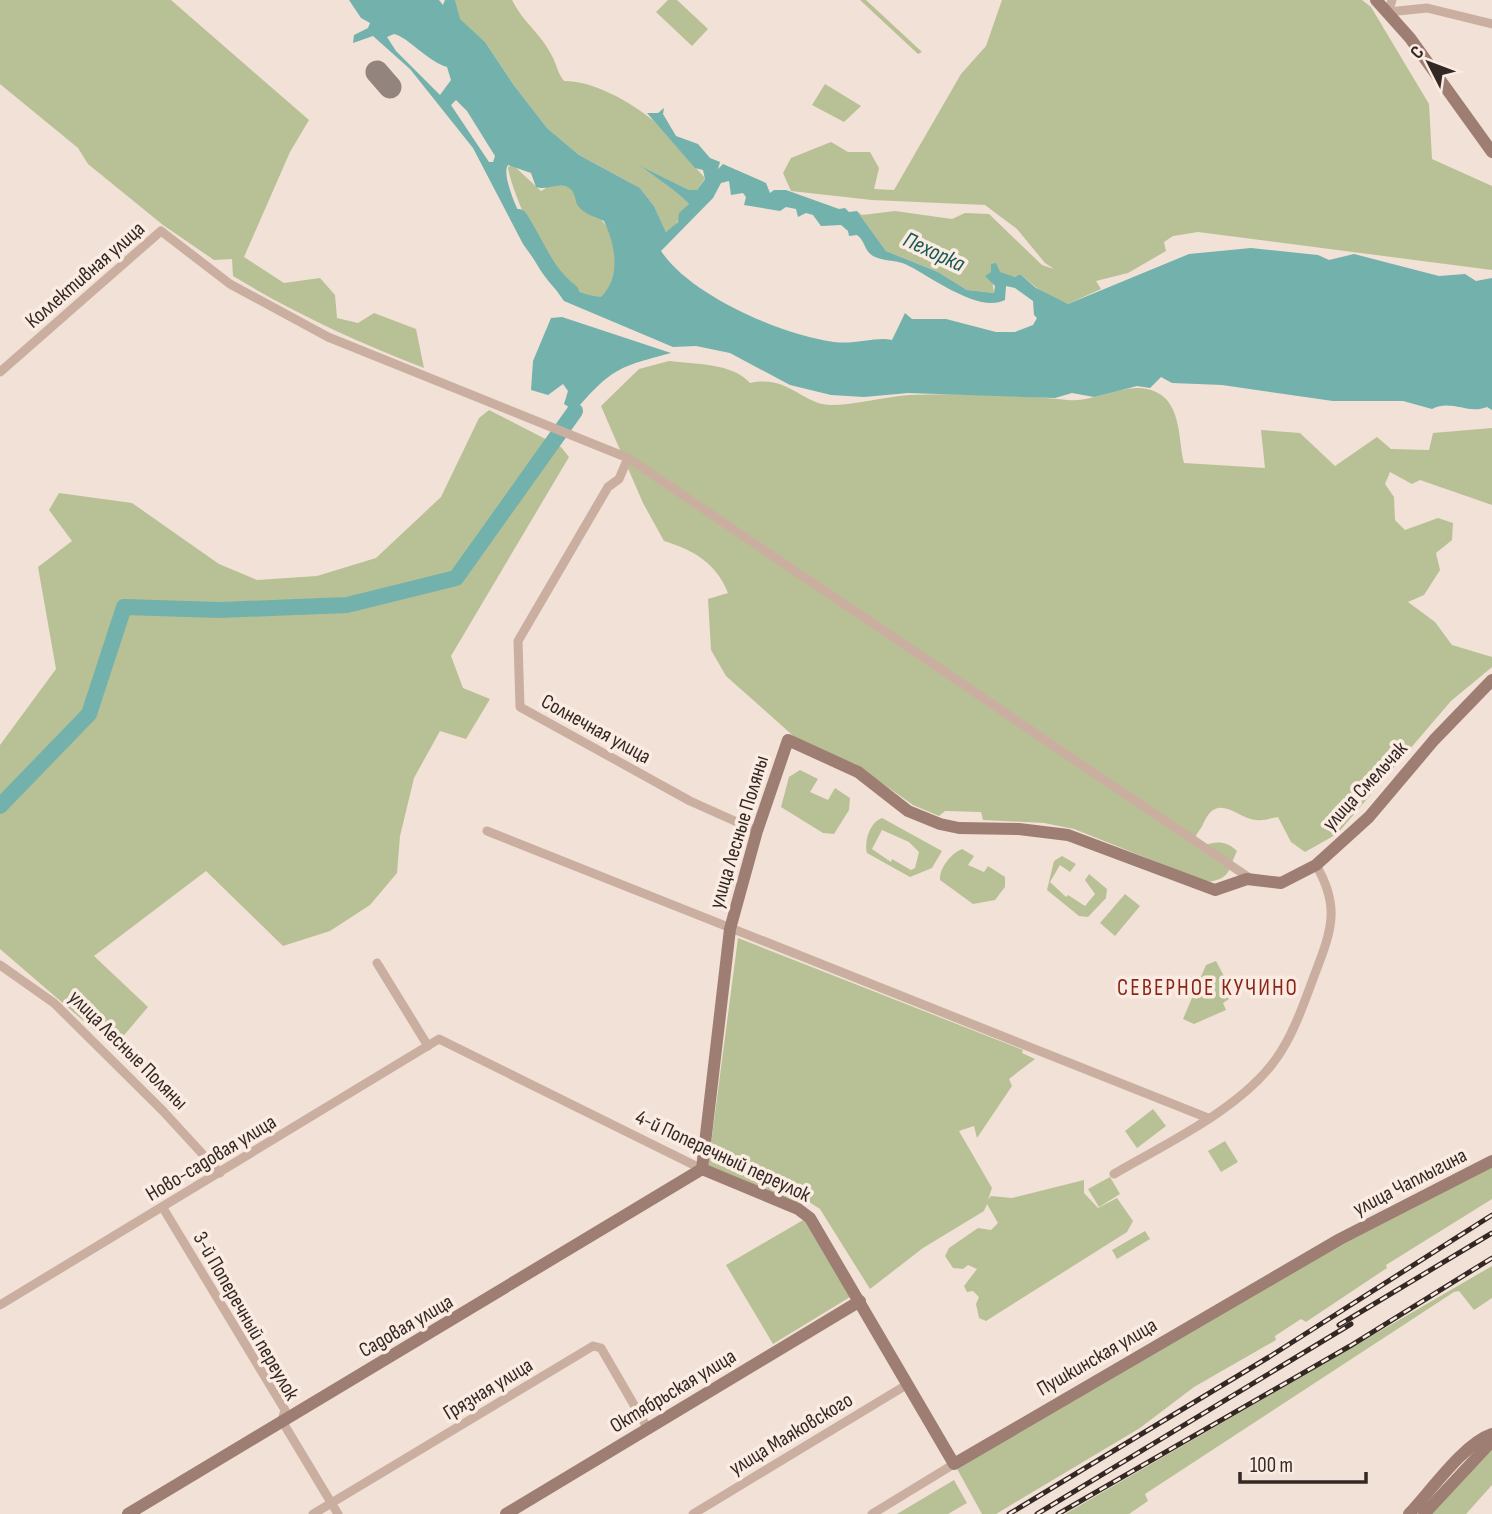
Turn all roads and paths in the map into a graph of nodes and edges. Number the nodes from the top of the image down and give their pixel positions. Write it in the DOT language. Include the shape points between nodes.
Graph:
graph roads {
  1 [pos="1376,0"];
  2 [pos="1390,6"];
  3 [pos="1492,24"];
  4 [pos="1492,152"];
  5 [pos="0,372"];
  6 [pos="628,458"];
  7 [pos="1492,680"];
  8 [pos="487,831"];
  9 [pos="757,831"];
  10 [pos="1316,864"];
  11 [pos="1251,879"];
  12 [pos="730,929"];
  13 [pos="377,963"];
  14 [pos="0,965"];
  15 [pos="439,1039"];
  16 [pos="428,1046"];
  17 [pos="1208,1118"];
  18 [pos="1492,1161"];
  19 [pos="702,1169"];
  20 [pos="220,1173"];
  21 [pos="1114,1174"];
  22 [pos="163,1208"];
  23 [pos="1344,1237"];
  24 [pos="860,1301"];
  25 [pos="0,1305"];
  26 [pos="908,1384"];
  27 [pos="282,1421"];
  28 [pos="648,1429"];
  29 [pos="1492,1434"];
  30 [pos="1492,1441"];
  31 [pos="954,1464"];
  32 [pos="332,1503"];
  33 [pos="128,1514"];
  34 [pos="313,1514"];
  35 [pos="338,1514"];
  36 [pos="506,1514"];
  37 [pos="693,1514"];
  38 [pos="872,1514"];
  39 [pos="1409,1514"];
  40 [pos="1424,1514"];
  1 -- 2 [label="street"];
  2 -- 3 [label="street" via="1427,8"];
  2 -- 4 [label="street"];
  5 -- 6 [label="street, Коллективная улица" via="162,231 230,284 328,337"];
  6 -- 9 [label="street, Солнечная улица" via="518,641 520,707 690,801"];
  6 -- 11 [label="street"];
  7 -- 10 [label="street, улица Смельчак" via="1368,817"];
  8 -- 12 [label="street"];
  9 -- 11 [label="street, улица Лесные Поляны" via="788,740 850,767 908,811 940,824 1068,835 1212,890"];
  9 -- 12 [label="street, улица Лесные Поляны"];
  10 -- 11 [label="street, улица Лесные Поляны" via="1282,883"];
  10 -- 17 [label="street" via="1330,895 1332,927 1299,1012 1276,1059"];
  12 -- 17 [label="street"];
  12 -- 19 [label="street, улица Лесные Поляны"];
  13 -- 16 [label="street"];
  14 -- 20 [label="street, улица Лесные Поляны" via="54,1003"];
  15 -- 16 [label="street, Ново-садовая улица"];
  15 -- 19 [label="street, 4-й Поперечный переулок"];
  16 -- 20 [label="street, Ново-садовая улица"];
  17 -- 21 [label="street"];
  18 -- 23 [label="street, улица Чаплыгина"];
  19 -- 24 [label="street, 4-й Поперечный переулок" via="805,1213"];
  19 -- 27 [label="street, Садовая улица"];
  20 -- 22 [label="street, Ново-садовая улица"];
  22 -- 25 [label="street, Ново-садовая улица"];
  22 -- 27 [label="street, 3-й Поперечный переулок" via="285,1410"];
  23 -- 31 [label="street, Пушкинская улица"];
  24 -- 26 [label="street, 4-й Поперечный переулок"];
  24 -- 28 [label="street, Октябрьская улица"];
  26 -- 31 [label="street, 4-й Поперечный переулок"];
  26 -- 37 [label="street, улица Маяковского"];
  27 -- 32 [label="street, 3-й Поперечный переулок"];
  27 -- 33 [label="street, Садовая улица"];
  28 -- 32 [label="street, Грязная улица" via="601,1348 593,1346"];
  28 -- 36 [label="street, Октябрьская улица"];
  29 -- 39 [label="street" via="1461,1457"];
  30 -- 40 [label="street"];
  31 -- 38 [label="street, Пушкинская улица"];
  32 -- 34 [label="street, Грязная улица"];
  32 -- 35 [label="street, 3-й Поперечный переулок"];
}
